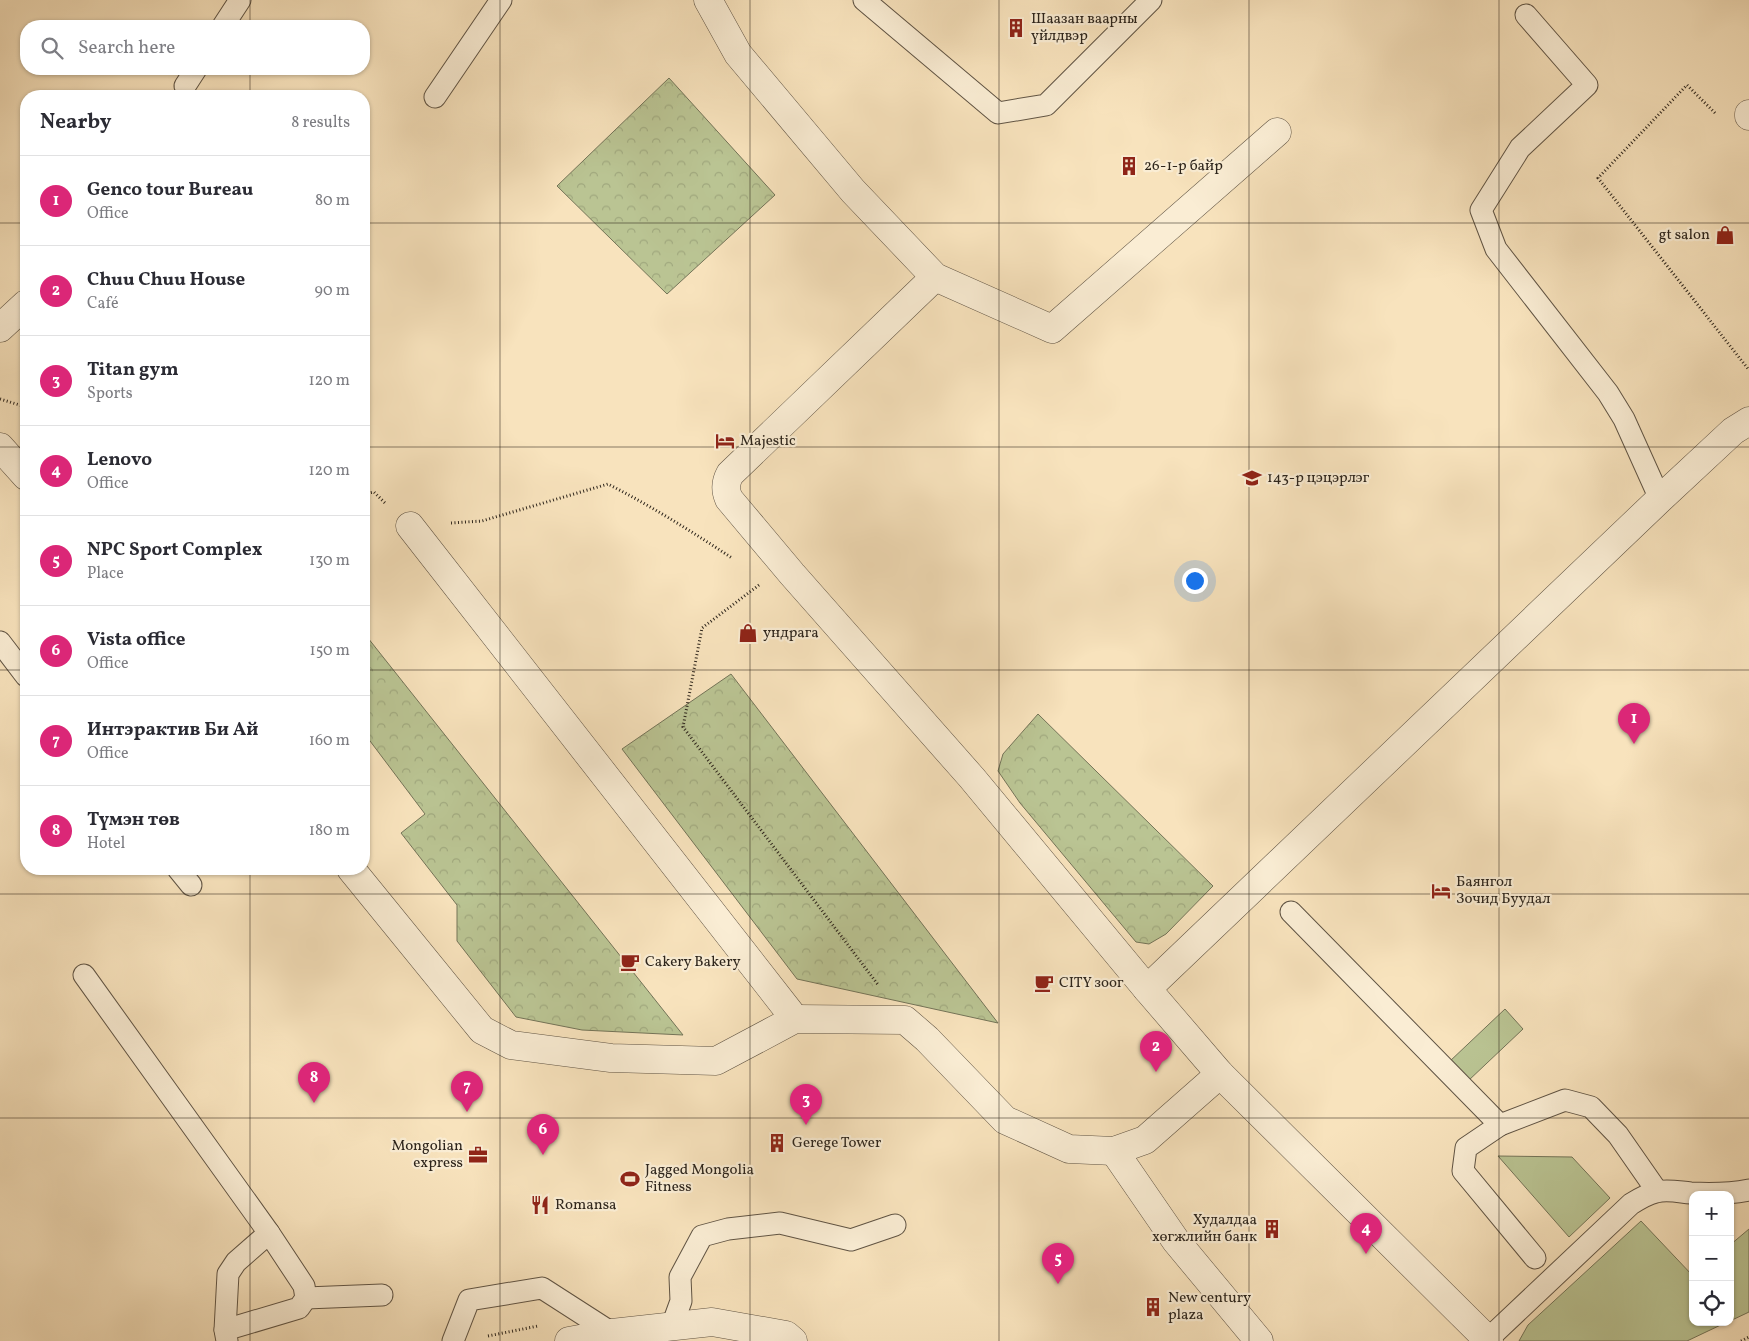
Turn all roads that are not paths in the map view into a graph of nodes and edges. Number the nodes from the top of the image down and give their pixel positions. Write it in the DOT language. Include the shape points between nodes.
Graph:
graph roads {
  1 [pos="240,0"];
  2 [pos="501,0"];
  3 [pos="708,0"];
  4 [pos="864,0"];
  5 [pos="1151,0"];
  6 [pos="1526,14"];
  7 [pos="227,20"];
  8 [pos="436,97"];
  9 [pos="1277,132"];
  10 [pos="935,277"];
  11 [pos="20,310"];
  12 [pos="0,328"];
  13 [pos="1749,421"];
  14 [pos="0,447"];
  15 [pos="20,469"];
  16 [pos="1660,499"];
  17 [pos="410,526"];
  18 [pos="0,642"];
  19 [pos="20,668"];
  20 [pos="356,875"];
  21 [pos="1291,912"];
  22 [pos="84,975"];
  23 [pos="1147,990"];
  24 [pos="795,1019"];
  25 [pos="1220,1074"];
  26 [pos="1500,1125"];
  27 [pos="1114,1151"];
  28 [pos="1749,1190"];
  29 [pos="1657,1191"];
  30 [pos="895,1225"];
  31 [pos="269,1232"];
  32 [pos="1535,1258"];
  33 [pos="382,1295"];
  34 [pos="306,1298"];
  35 [pos="672,1326"];
  36 [pos="612,1333"];
  37 [pos="226,1335"];
  38 [pos="1488,1340"];
  39 [pos="454,1341"];
  40 [pos="569,1341"];
  41 [pos="793,1341"];
  42 [pos="1259,1341"];
  1 -- 7 [label="lane"];
  2 -- 8 [label="lane"];
  3 -- 10 [label="street" via="738,54 853,191"];
  4 -- 5 [label="lane" via="998,113 1046,105"];
  6 -- 16 [label="lane" via="1587,84 1520,148 1481,210 1496,249 1608,393 1624,419"];
  9 -- 10 [label="street" via="1052,329"];
  10 -- 23 [label="street" via="737,468 727,479 726,489 729,499 792,574 972,778"];
  11 -- 12 [label="street"];
  13 -- 16 [label="street"];
  14 -- 15 [label="street"];
  16 -- 23 [label="street"];
  17 -- 24 [label="street"];
  18 -- 19 [label="lane"];
  20 -- 24 [label="street" via="482,1030 511,1045 612,1058 716,1061"];
  21 -- 26 [label="lane"];
  22 -- 31 [label="lane"];
  23 -- 25 [label="street"];
  24 -- 27 [label="street" via="906,1020 1005,1120 1069,1149"];
  25 -- 27 [label="street" via="1144,1140"];
  25 -- 38 [label="street"];
  26 -- 29 [label="lane" via="1565,1100 1591,1107 1618,1135"];
  26 -- 32 [label="lane" via="1466,1148 1463,1171"];
  27 -- 42 [label="street" via="1176,1241"];
  28 -- 29 [label="lane" via="1709,1194"];
  29 -- 38 [label="lane" via="1631,1204"];
  30 -- 35 [label="lane" via="851,1240 780,1224 728,1229 702,1236 680,1277 681,1302"];
  31 -- 34 [label="lane" via="304,1286"];
  31 -- 37 [label="lane" via="236,1262 228,1274"];
  33 -- 34 [label="lane"];
  34 -- 37 [label="lane" via="300,1308"];
  35 -- 36 [label="street"];
  35 -- 41 [label="street" via="712,1322 786,1335"];
  36 -- 39 [label="lane" via="542,1288 469,1300"];
  36 -- 40 [label="street"];
}
